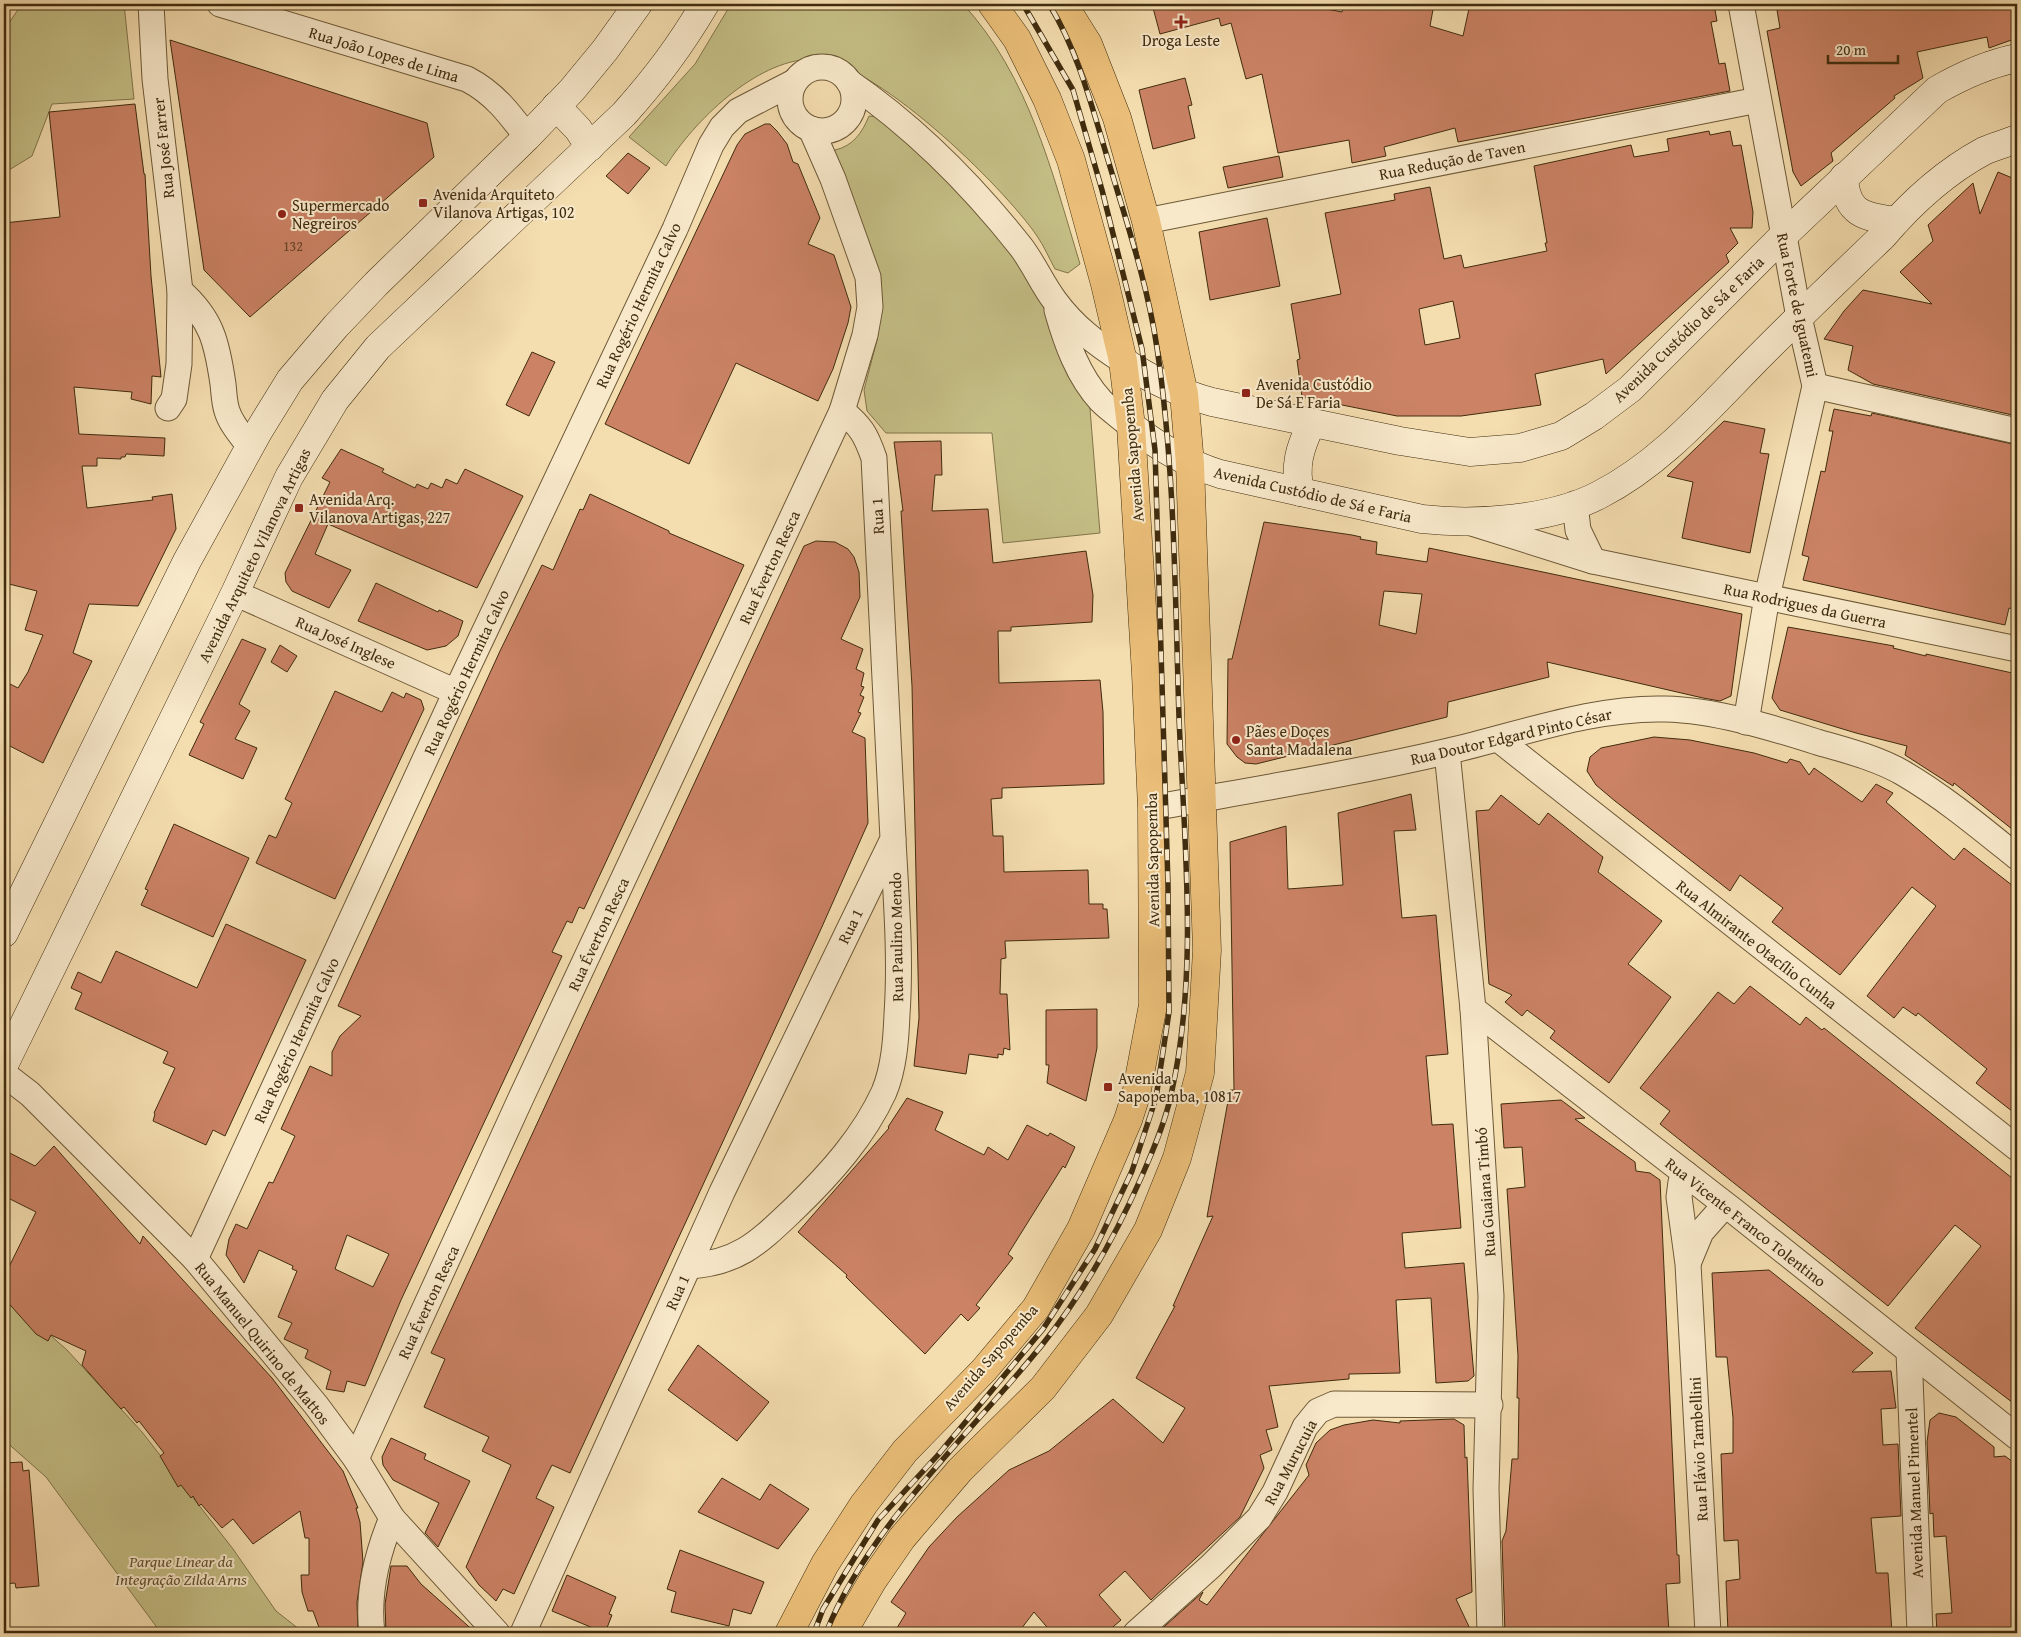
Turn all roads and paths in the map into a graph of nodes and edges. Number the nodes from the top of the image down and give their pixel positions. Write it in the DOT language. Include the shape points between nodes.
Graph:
graph roads {
  1 [pos="151,4"];
  2 [pos="220,4"];
  3 [pos="638,4"];
  4 [pos="705,4"];
  5 [pos="992,4"];
  6 [pos="1063,4"];
  7 [pos="1741,4"];
  8 [pos="2017,58"];
  9 [pos="794,82"];
  10 [pos="849,82"];
  11 [pos="757,100"];
  12 [pos="1758,100"];
  13 [pos="556,106"];
  14 [pos="791,109"];
  15 [pos="902,122"];
  16 [pos="832,124"];
  17 [pos="527,137"];
  18 [pos="2015,144"];
  19 [pos="590,147"];
  20 [pos="1844,177"];
  21 [pos="1146,221"];
  22 [pos="1896,221"];
  23 [pos="1784,235"];
  24 [pos="180,291"];
  25 [pos="1054,300"];
  26 [pos="1799,317"];
  27 [pos="1123,361"];
  28 [pos="1815,386"];
  29 [pos="1184,394"];
  30 [pos="168,408"];
  31 [pos="842,411"];
  32 [pos="1299,421"];
  33 [pos="1131,426"];
  34 [pos="2017,431"];
  35 [pos="250,447"];
  36 [pos="1190,464"];
  37 [pos="1288,490"];
  38 [pos="1575,504"];
  39 [pos="1472,523"];
  40 [pos="1593,560"];
  41 [pos="235,593"];
  42 [pos="1767,597"];
  43 [pos="2017,649"];
  44 [pos="456,692"];
  45 [pos="1746,722"];
  46 [pos="1498,739"];
  47 [pos="1447,752"];
  48 [pos="1202,800"];
  49 [pos="1152,808"];
  50 [pos="892,839"];
  51 [pos="2017,857"];
  52 [pos="4,933"];
  53 [pos="1473,1009"];
  54 [pos="4,1065"];
  55 [pos="4,1074"];
  56 [pos="2017,1148"];
  57 [pos="1686,1174"];
  58 [pos="1725,1205"];
  59 [pos="195,1259"];
  60 [pos="1688,1264"];
  61 [pos="689,1266"];
  62 [pos="1909,1352"];
  63 [pos="1490,1405"];
  64 [pos="2017,1437"];
  65 [pos="356,1459"];
  66 [pos="392,1518"];
  67 [pos="372,1633"];
  68 [pos="497,1633"];
  69 [pos="523,1633"];
  70 [pos="789,1633"];
  71 [pos="842,1633"];
  72 [pos="1136,1633"];
  73 [pos="1490,1633"];
  74 [pos="1708,1633"];
  75 [pos="1920,1633"];
  1 -- 24 [label="street, Rua José Farrer" via="155,79"];
  2 -- 17 [label="street, Rua João Lopes de Lima" via="466,79 486,89"];
  3 -- 13 [label="main road" via="605,50"];
  4 -- 19 [label="main road, Avenida Arquiteto Vilanova Artigas" via="659,74"];
  5 -- 27 [label="main road, Avenida Sapopemba" via="1017,39 1047,99 1071,160"];
  6 -- 21 [label="main road" via="1088,44 1117,118"];
  7 -- 12 [label="street, Rua Forte de Iguatemi"];
  8 -- 20 [label="main road, Avenida Custódio de Sá e Faria" via="1962,75 1937,90"];
  9 -- 10 [label="street" via="817,67 835,70"];
  9 -- 11 [label="street, Rua Rogério Hermita Calvo"];
  9 -- 14 [label="street"];
  10 -- 15 [label="street"];
  10 -- 16 [label="street" via="854,102"];
  11 -- 14 [label="street"];
  11 -- 44 [label="street, Rua Rogério Hermita Calvo" via="722,127 711,145 675,229"];
  12 -- 21 [label="street, Rua Redução de Taven"];
  12 -- 23 [label="street, Rua Forte de Iguatemi"];
  13 -- 17 [label="main road"];
  13 -- 19 [label="main road"];
  14 -- 16 [label="street" via="802,125"];
  15 -- 16 [label="street" via="878,115"];
  15 -- 25 [label="street" via="964,183 1021,247"];
  16 -- 31 [label="street" via="833,179 868,277 870,308"];
  17 -- 35 [label="main road" via="336,326 290,380"];
  18 -- 22 [label="main road, Avenida Custódio de Sá e Faria" via="1985,151 1951,172 1910,204"];
  19 -- 41 [label="main road, Avenida Arquiteto Vilanova Artigas" via="378,347 335,400 289,477"];
  20 -- 22 [label="main road" via="1845,195 1855,210 1870,217"];
  20 -- 23 [label="main road, Avenida Custódio de Sá e Faria"];
  21 -- 29 [label="main road"];
  22 -- 26 [label="main road, Avenida Custódio de Sá e Faria"];
  23 -- 26 [label="street, Rua Forte de Iguatemi"];
  23 -- 32 [label="main road, Avenida Custódio de Sá e Faria" via="1630,389 1561,436 1520,448 1470,452"];
  24 -- 30 [label="street, Rua José Farrer" via="179,364 174,399"];
  24 -- 35 [label="street" via="194,303 212,329 226,410"];
  25 -- 27 [label="street" via="1081,331"];
  25 -- 33 [label="street" via="1067,342 1081,372 1101,401"];
  26 -- 28 [label="street, Rua Forte de Iguatemi"];
  26 -- 38 [label="main road, Avenida Custódio de Sá e Faria" via="1675,442 1635,474 1598,496"];
  27 -- 29 [label="main road" via="1153,381"];
  27 -- 33 [label="main road, Avenida Sapopemba"];
  28 -- 34 [label="street"];
  28 -- 42 [label="street, Rua Forte de Iguatemi"];
  29 -- 32 [label="main road, Avenida Custódio de Sá e Faria"];
  29 -- 36 [label="main road"];
  31 -- 50 [label="street, Rua 1" via="858,424 867,437 874,458"];
  31 -- 65 [label="street, Rua Éverton Resca"];
  32 -- 37 [label="main road" via="1297,475"];
  33 -- 36 [label="main road" via="1162,449"];
  33 -- 49 [label="main road, Avenida Sapopemba"];
  35 -- 52 [label="main road" via="179,578"];
  36 -- 37 [label="main road, Avenida Custódio de Sá e Faria"];
  36 -- 48 [label="main road"];
  37 -- 39 [label="main road, Avenida Custódio de Sá e Faria" via="1422,519"];
  38 -- 39 [label="main road, Avenida Custódio de Sá e Faria" via="1508,519"];
  38 -- 40 [label="street" via="1578,530"];
  39 -- 40 [label="street, Rua Rodrigues da Guerra"];
  40 -- 42 [label="street, Rua Rodrigues da Guerra"];
  41 -- 44 [label="street, Rua José Inglese"];
  41 -- 54 [label="main road, Avenida Arquiteto Vilanova Artigas"];
  42 -- 43 [label="street, Rua Rodrigues da Guerra"];
  42 -- 45 [label="street, Rua Forte de Iguatemi"];
  44 -- 59 [label="street, Rua Rogério Hermita Calvo"];
  45 -- 46 [label="street, Rua Doutor Edgard Pinto César" via="1665,708 1604,713"];
  45 -- 51 [label="street, Rua Doutor Edgard Pinto César" via="1854,753 1901,772 1966,816"];
  46 -- 47 [label="street, Rua Doutor Edgard Pinto César"];
  46 -- 56 [label="street, Rua Almirante Otacílio Cunha"];
  47 -- 48 [label="street, Rua Doutor Edgard Pinto César"];
  47 -- 53 [label="street, Rua Guaiana Timbó"];
  48 -- 49 [label="street, Rua Doutor Edgard Pinto César"];
  48 -- 71 [label="main road" via="1207,950 1200,1073 1177,1158 1148,1230 1094,1322 1043,1388 960,1470 902,1538"];
  49 -- 70 [label="main road, Avenida Sapopemba" via="1153,1004 1131,1112 1081,1229 1036,1308 984,1370 905,1452 864,1504 825,1564"];
  50 -- 61 [label="street, Rua 1"];
  50 -- 61 [label="street, Rua Paulino Mendo" via="900,972 896,1048 884,1091 860,1133 835,1167 766,1235 736,1257 712,1265"];
  53 -- 57 [label="street, Rua Vicente Franco Tolentino"];
  53 -- 63 [label="street, Rua Guaiana Timbó" via="1491,1296"];
  55 -- 59 [label="street, Rua Manuel Quirino de Mattos" via="30,1094"];
  57 -- 58 [label="street, Rua Vicente Franco Tolentino"];
  57 -- 60 [label="street, Rua Flávio Tambellini" via="1679,1197"];
  58 -- 60 [label="street, Rua Flávio Tambellini" via="1698,1237"];
  58 -- 62 [label="street, Rua Vicente Franco Tolentino"];
  59 -- 65 [label="street, Rua Manuel Quirino de Mattos" via="316,1405"];
  60 -- 74 [label="street, Rua Flávio Tambellini"];
  61 -- 69 [label="street, Rua 1"];
  62 -- 64 [label="street, Rua Vicente Franco Tolentino"];
  62 -- 75 [label="street, Avenida Manuel Pimentel"];
  63 -- 72 [label="street, Rua Murucuia" via="1334,1404 1318,1411 1305,1427 1276,1492 1259,1518"];
  63 -- 73 [label="street, Rua Guaiana Timbó" via="1486,1489"];
  65 -- 66 [label="street, Rua Manuel Quirino de Mattos"];
  66 -- 67 [label="street" via="380,1548 373,1583"];
  66 -- 68 [label="street, Rua Manuel Quirino de Mattos"];
}
